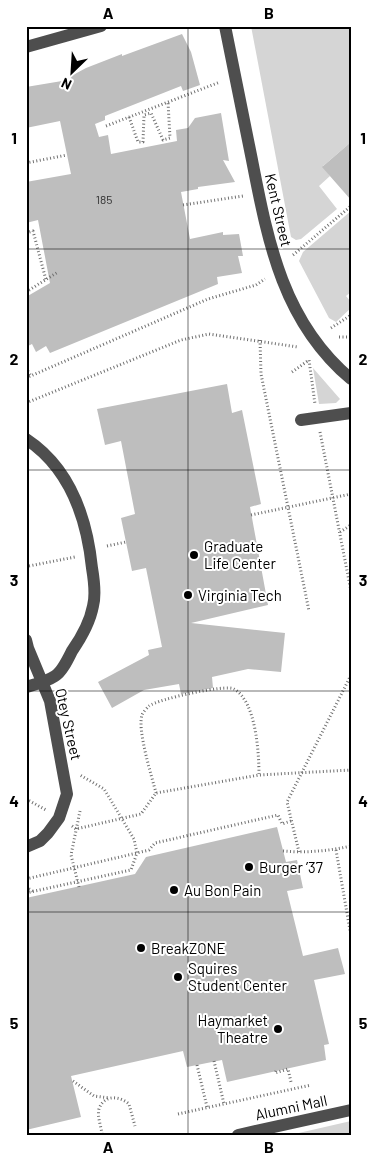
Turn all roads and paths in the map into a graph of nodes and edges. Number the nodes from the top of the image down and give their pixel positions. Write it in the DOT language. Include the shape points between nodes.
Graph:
graph roads {
  1 [pos="101,26"];
  2 [pos="225,26"];
  3 [pos="26,47"];
  4 [pos="223,81"];
  5 [pos="168,102"];
  6 [pos="129,117"];
  7 [pos="106,126"];
  8 [pos="67,156"];
  9 [pos="26,164"];
  10 [pos="246,195"];
  11 [pos="183,205"];
  12 [pos="351,206"];
  13 [pos="26,233"];
  14 [pos="292,255"];
  15 [pos="58,272"];
  16 [pos="268,277"];
  17 [pos="46,280"];
  18 [pos="26,292"];
  19 [pos="351,314"];
  20 [pos="331,328"];
  21 [pos="339,337"];
  22 [pos="351,337"];
  23 [pos="260,340"];
  24 [pos="298,347"];
  25 [pos="26,368"];
  26 [pos="292,372"];
  27 [pos="31,376"];
  28 [pos="26,378"];
  29 [pos="351,379"];
  30 [pos="26,402"];
  31 [pos="351,413"];
  32 [pos="318,419"];
  33 [pos="301,420"];
  34 [pos="26,439"];
  35 [pos="351,494"];
  36 [pos="332,498"];
  37 [pos="288,507"];
  38 [pos="251,515"];
  39 [pos="351,524"];
  40 [pos="340,532"];
  41 [pos="126,542"];
  42 [pos="106,546"];
  43 [pos="78,556"];
  44 [pos="29,566"];
  45 [pos="351,591"];
  46 [pos="309,611"];
  47 [pos="26,640"];
  48 [pos="351,674"];
  49 [pos="42,682"];
  50 [pos="26,687"];
  51 [pos="351,770"];
  52 [pos="73,772"];
  53 [pos="301,773"];
  54 [pos="259,775"];
  55 [pos="156,793"];
  56 [pos="26,799"];
  57 [pos="80,810"];
  58 [pos="60,818"];
  59 [pos="122,819"];
  60 [pos="291,821"];
  61 [pos="76,829"];
  62 [pos="351,846"];
  63 [pos="26,847"];
  64 [pos="336,850"];
  65 [pos="283,851"];
  66 [pos="299,852"];
  67 [pos="137,853"];
  68 [pos="74,868"];
  69 [pos="26,878"];
  70 [pos="78,882"];
  71 [pos="79,886"];
  72 [pos="26,887"];
  73 [pos="34,892"];
  74 [pos="26,893"];
  75 [pos="351,936"];
  76 [pos="214,1061"];
  77 [pos="198,1065"];
  78 [pos="276,1071"];
  79 [pos="73,1081"];
  80 [pos="291,1082"];
  81 [pos="311,1085"];
  82 [pos="112,1098"];
  83 [pos="224,1104"];
  84 [pos="207,1107"];
  85 [pos="351,1110"];
  86 [pos="178,1114"];
  87 [pos="135,1126"];
  88 [pos="102,1134"];
  89 [pos="238,1135"];
  1 -- 3 [label="street"];
  2 -- 29 [label="street, Kent Street" via="264,222 276,265 285,290 314,339"];
  4 -- 5 [label="path"];
  5 -- 6 [label="path"];
  5 -- 6 [label="path" via="170,138 163,140 150,113 144,115 142,142 138,142"];
  6 -- 7 [label="path"];
  8 -- 9 [label="path"];
  10 -- 11 [label="path"];
  12 -- 14 [label="path"];
  13 -- 17 [label="path" via="33,232"];
  15 -- 17 [label="path"];
  16 -- 27 [label="path" via="256,285 208,299"];
  17 -- 18 [label="path"];
  19 -- 20 [label="path"];
  21 -- 22 [label="path"];
  23 -- 24 [label="path"];
  23 -- 30 [label="path" via="209,334 181,340"];
  23 -- 37 [label="path" via="261,374"];
  25 -- 27 [label="path"];
  26 -- 32 [label="path" via="309,360"];
  27 -- 28 [label="path"];
  31 -- 32 [label="street"];
  32 -- 33 [label="street"];
  32 -- 36 [label="path"];
  34 -- 49 [label="street" via="55,465 75,498 90,552 93,578 93,606 81,637 57,676"];
  35 -- 36 [label="path"];
  36 -- 37 [label="path"];
  36 -- 40 [label="path"];
  37 -- 38 [label="path"];
  37 -- 46 [label="path"];
  39 -- 40 [label="path"];
  40 -- 45 [label="path"];
  41 -- 42 [label="path"];
  43 -- 44 [label="path"];
  47 -- 49 [label="street, Otey Street"];
  48 -- 53 [label="path"];
  49 -- 50 [label="street"];
  49 -- 58 [label="street, Otey Street" via="50,701 65,777 67,794"];
  51 -- 53 [label="path"];
  52 -- 59 [label="path" via="104,788"];
  53 -- 54 [label="path"];
  53 -- 60 [label="path" via="287,802"];
  54 -- 55 [label="path"];
  54 -- 55 [label="path" via="259,753 250,714 242,697 228,687 196,692 159,701 142,714 143,738"];
  55 -- 59 [label="path" via="141,814"];
  56 -- 58 [label="path"];
  57 -- 61 [label="path"];
  58 -- 61 [label="path"];
  58 -- 63 [label="street" via="40,841"];
  59 -- 61 [label="path"];
  59 -- 67 [label="path" via="134,839"];
  60 -- 66 [label="path"];
  60 -- 67 [label="path" via="282,824 278,815 155,842 149,850"];
  61 -- 68 [label="path" via="71,855"];
  62 -- 64 [label="path"];
  64 -- 66 [label="path"];
  64 -- 75 [label="path"];
  65 -- 66 [label="path"];
  67 -- 68 [label="path"];
  67 -- 70 [label="path" via="131,870"];
  68 -- 69 [label="path"];
  68 -- 70 [label="path"];
  70 -- 71 [label="path"];
  70 -- 73 [label="path"];
  72 -- 73 [label="path"];
  73 -- 74 [label="path"];
  76 -- 83 [label="path"];
  77 -- 84 [label="path"];
  78 -- 80 [label="path" via="288,1069"];
  79 -- 82 [label="path" via="94,1096"];
  81 -- 83 [label="path"];
  82 -- 87 [label="path" via="120,1098 129,1104"];
  82 -- 88 [label="path" via="99,1110"];
  83 -- 84 [label="path"];
  84 -- 86 [label="path"];
  85 -- 89 [label="street, Alumni Mall"];
}
